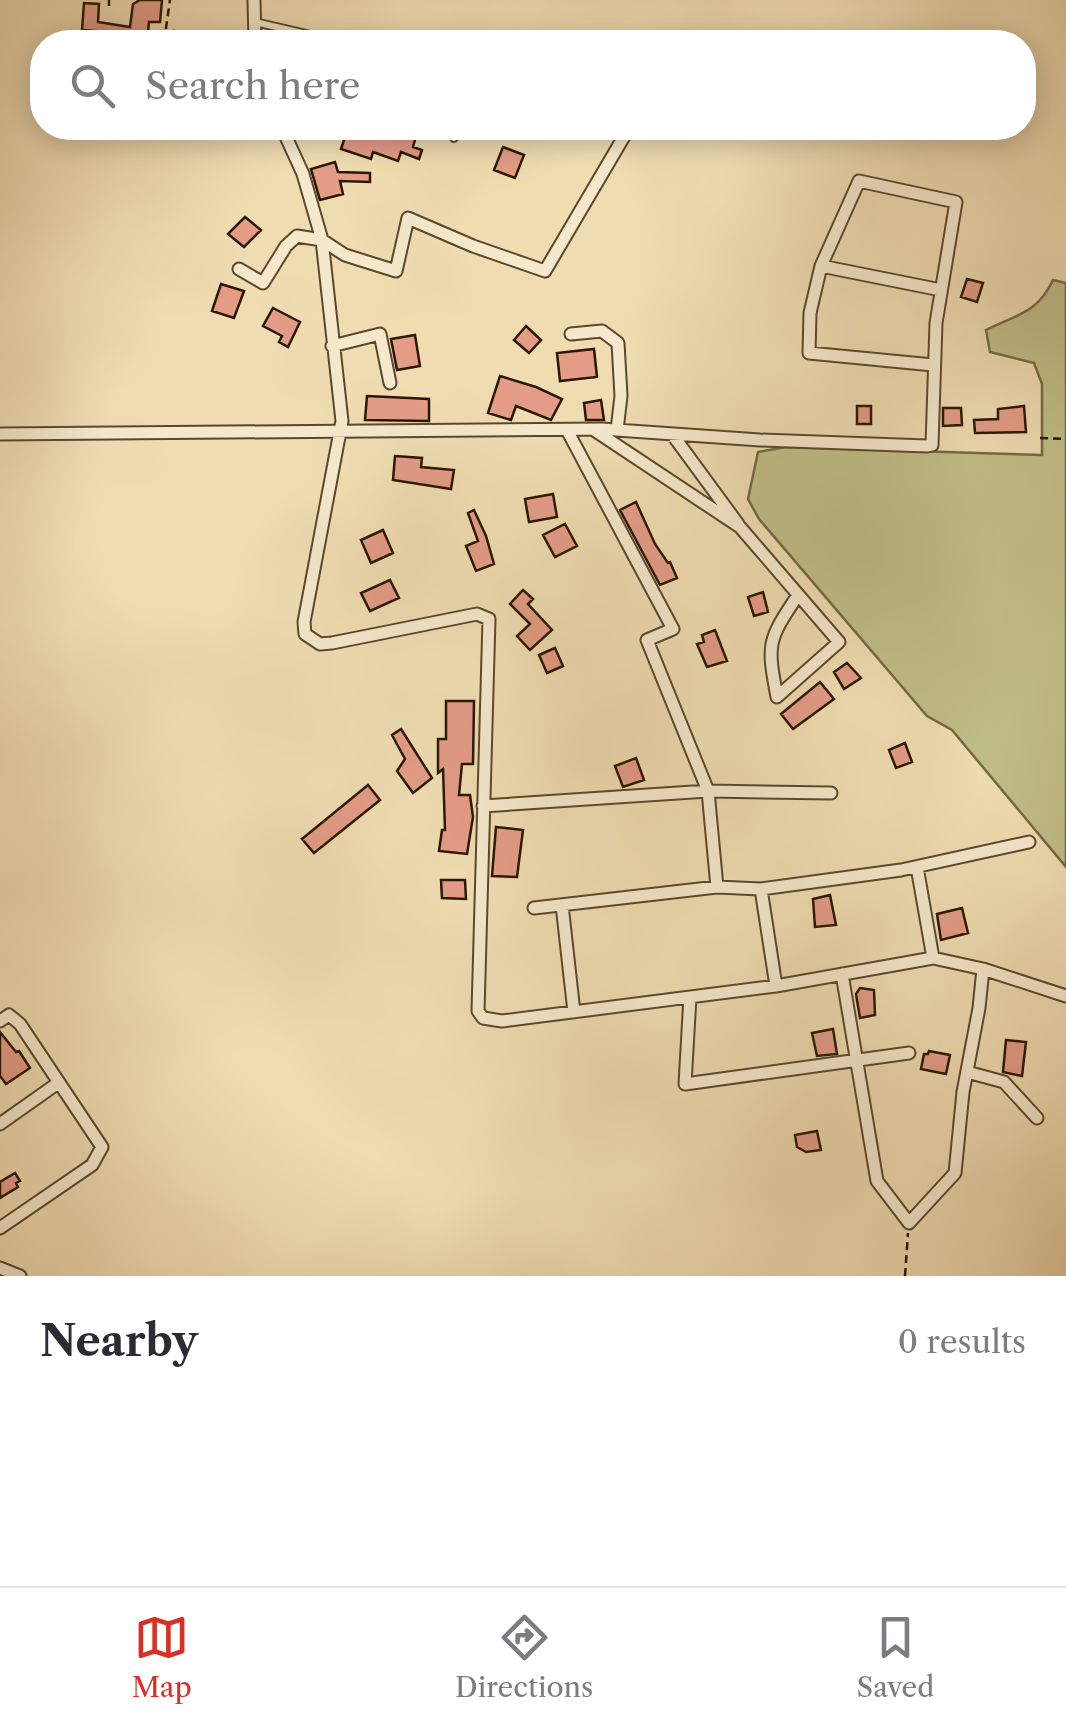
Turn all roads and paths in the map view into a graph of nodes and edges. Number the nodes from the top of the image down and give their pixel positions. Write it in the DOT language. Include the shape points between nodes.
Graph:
graph roads {
  1 [pos="170,0"];
  2 [pos="254,0"];
  3 [pos="254,21"];
  4 [pos="166,30"];
  5 [pos="254,30"];
  6 [pos="291,30"];
  7 [pos="287,140"];
  8 [pos="622,140"];
  9 [pos="322,240"];
  10 [pos="821,266"];
  11 [pos="239,269"];
  12 [pos="941,290"];
  13 [pos="570,334"];
  14 [pos="332,346"];
  15 [pos="932,365"];
  16 [pos="390,383"];
  17 [pos="592,429"];
  18 [pos="567,430"];
  19 [pos="616,430"];
  20 [pos="341,432"];
  21 [pos="0,434"];
  22 [pos="672,434"];
  23 [pos="1040,438"];
  24 [pos="1066,438"];
  25 [pos="740,527"];
  26 [pos="798,596"];
  27 [pos="708,791"];
  28 [pos="831,793"];
  29 [pos="483,806"];
  30 [pos="1029,842"];
  31 [pos="917,867"];
  32 [pos="717,888"];
  33 [pos="761,889"];
  34 [pos="562,905"];
  35 [pos="534,908"];
  36 [pos="933,958"];
  37 [pos="983,970"];
  38 [pos="842,974"];
  39 [pos="776,986"];
  40 [pos="1066,996"];
  41 [pos="690,997"];
  42 [pos="574,1012"];
  43 [pos="0,1021"];
  44 [pos="909,1053"];
  45 [pos="856,1062"];
  46 [pos="967,1072"];
  47 [pos="58,1084"];
  48 [pos="1036,1118"];
  49 [pos="0,1124"];
  50 [pos="909,1223"];
  51 [pos="0,1228"];
  52 [pos="0,1268"];
  53 [pos="20,1276"];
  54 [pos="904,1276"];
  1 -- 4 [label="path"];
  2 -- 3 [label="street"];
  3 -- 5 [label="street"];
  3 -- 6 [label="lane"];
  7 -- 9 [label="street"];
  8 -- 9 [label="street" via="545,271 408,218 396,271 344,256"];
  9 -- 11 [label="street" via="298,236 263,284"];
  9 -- 14 [label="street"];
  10 -- 12 [label="street"];
  10 -- 12 [label="street" via="859,181 956,202"];
  10 -- 15 [label="street" via="809,353"];
  12 -- 15 [label="street"];
  13 -- 19 [label="street" via="602,331 618,343"];
  14 -- 16 [label="street" via="380,334"];
  14 -- 20 [label="street"];
  15 -- 22 [label="street" via="932,445"];
  17 -- 18 [label="street"];
  17 -- 19 [label="street"];
  17 -- 25 [label="street"];
  18 -- 20 [label="street"];
  18 -- 27 [label="street" via="673,628 647,640"];
  19 -- 22 [label="street"];
  20 -- 21 [label="street"];
  20 -- 29 [label="street" via="305,634 320,644 477,614 489,619"];
  22 -- 25 [label="street"];
  23 -- 24 [label="path"];
  25 -- 26 [label="street"];
  26 -- 26 [label="street" via="768,650 777,698 839,642"];
  27 -- 28 [label="street"];
  27 -- 29 [label="street"];
  27 -- 32 [label="street"];
  29 -- 42 [label="street" via="478,1011 502,1022"];
  30 -- 31 [label="street"];
  31 -- 33 [label="street"];
  31 -- 36 [label="street"];
  32 -- 33 [label="street"];
  32 -- 34 [label="street"];
  33 -- 39 [label="street"];
  34 -- 35 [label="street"];
  34 -- 42 [label="street"];
  36 -- 37 [label="street"];
  36 -- 38 [label="street"];
  37 -- 40 [label="street"];
  37 -- 46 [label="street"];
  38 -- 39 [label="street"];
  38 -- 45 [label="street"];
  39 -- 41 [label="street"];
  41 -- 42 [label="street"];
  41 -- 45 [label="street" via="685,1084"];
  43 -- 47 [label="street" via="9,1014 20,1024"];
  44 -- 45 [label="street"];
  45 -- 50 [label="street" via="877,1181"];
  46 -- 48 [label="street" via="1004,1082"];
  46 -- 50 [label="street" via="955,1173"];
  47 -- 49 [label="street"];
  47 -- 51 [label="street" via="102,1147 92,1165"];
  50 -- 54 [label="path"];
  52 -- 53 [label="street"];
}
